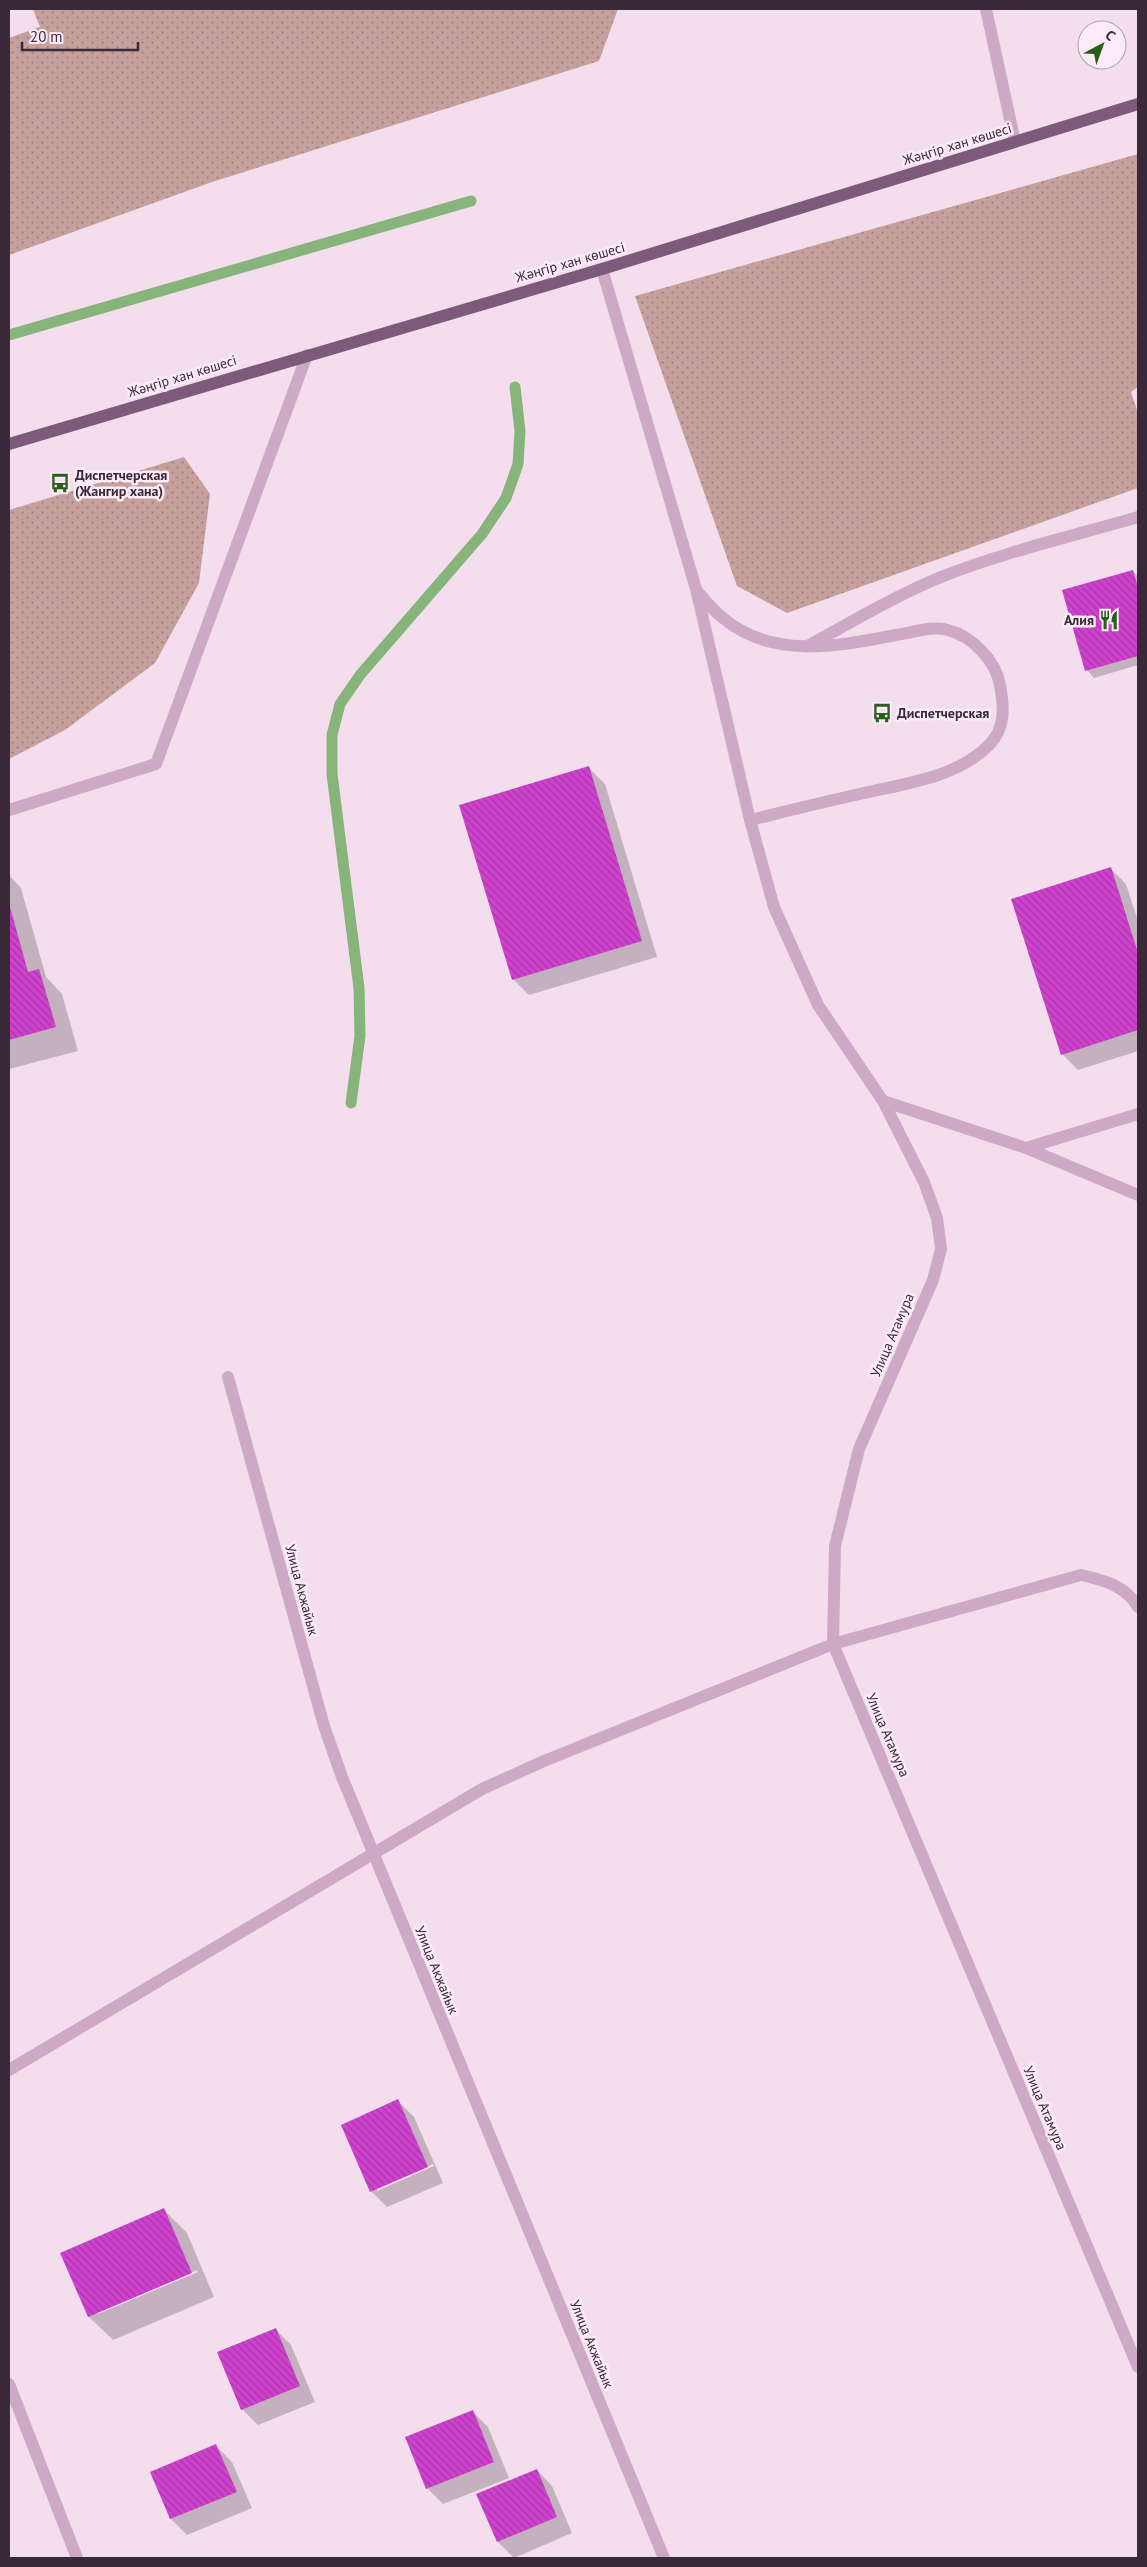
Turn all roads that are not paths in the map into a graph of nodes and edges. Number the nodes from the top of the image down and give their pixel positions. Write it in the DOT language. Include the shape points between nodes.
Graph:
graph roads {
  1 [pos="986,9"];
  2 [pos="1138,104"];
  3 [pos="1015,142"];
  4 [pos="602,269"];
  5 [pos="307,354"];
  6 [pos="9,444"];
  7 [pos="1138,517"];
  8 [pos="696,589"];
  9 [pos="806,647"];
  10 [pos="9,810"];
  11 [pos="750,820"];
  12 [pos="883,1101"];
  13 [pos="1138,1114"];
  14 [pos="1026,1148"];
  15 [pos="1138,1195"];
  16 [pos="228,1377"];
  17 [pos="1138,1607"];
  18 [pos="833,1644"];
  19 [pos="373,1854"];
  20 [pos="9,2070"];
  21 [pos="1138,2367"];
  22 [pos="9,2384"];
  23 [pos="77,2558"];
  24 [pos="664,2558"];
  1 -- 3 [label="street"];
  2 -- 3 [label="main road, Жәңгір хан көшесі"];
  3 -- 4 [label="main road, Жәңгір хан көшесі"];
  4 -- 5 [label="main road, Жәңгір хан көшесі"];
  4 -- 8 [label="street, Улица Атамура"];
  5 -- 6 [label="main road, Жәңгір хан көшесі"];
  5 -- 10 [label="street" via="156,764"];
  7 -- 9 [label="street" via="983,562 940,578"];
  8 -- 9 [label="street" via="722,618 746,634 775,644"];
  8 -- 11 [label="street, Улица Атамура"];
  9 -- 11 [label="street" via="837,646 947,629 983,651 999,678 1004,708 1000,728 989,745 964,763 930,777"];
  11 -- 12 [label="street, Улица Атамура" via="774,907 818,1005"];
  12 -- 14 [label="street"];
  12 -- 18 [label="street, Улица Атамура" via="924,1182 937,1218 941,1250 933,1280 859,1449 835,1546"];
  13 -- 14 [label="street"];
  14 -- 15 [label="street"];
  16 -- 19 [label="street, Улица Акжайык" via="324,1726"];
  17 -- 18 [label="street" via="1132,1597 1106,1580 1081,1576"];
  18 -- 19 [label="street" via="544,1761 482,1790"];
  18 -- 21 [label="street, Улица Атамура"];
  19 -- 20 [label="street"];
  19 -- 24 [label="street, Улица Акжайык"];
  22 -- 23 [label="street"];
}
